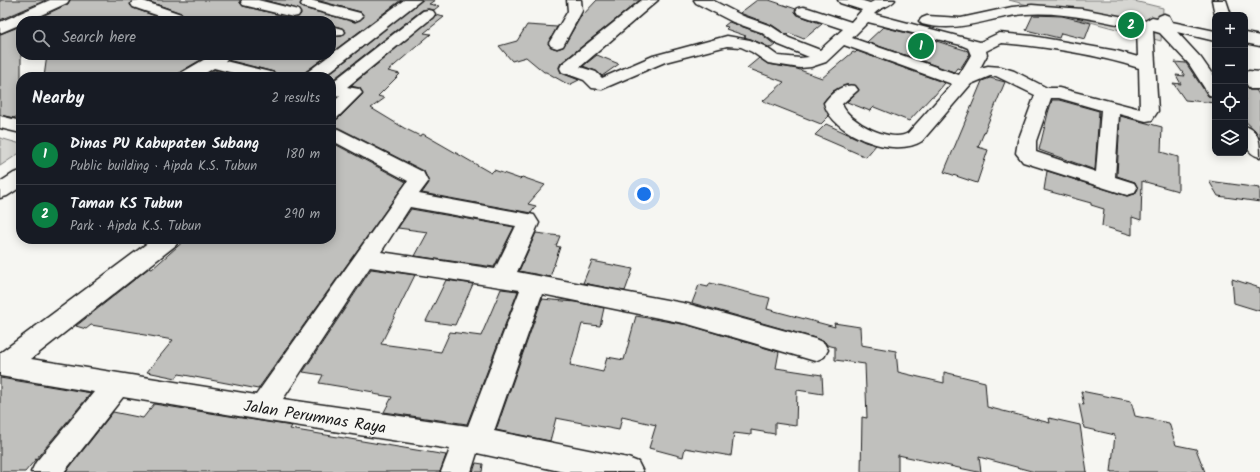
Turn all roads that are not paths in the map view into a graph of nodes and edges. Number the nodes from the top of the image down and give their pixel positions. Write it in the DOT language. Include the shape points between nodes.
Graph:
graph roads {
  1 [pos="62,0"];
  2 [pos="124,0"];
  3 [pos="414,0"];
  4 [pos="574,0"];
  5 [pos="651,0"];
  6 [pos="701,0"];
  7 [pos="845,0"];
  8 [pos="1061,0"];
  9 [pos="1082,0"];
  10 [pos="1220,0"];
  11 [pos="311,1"];
  12 [pos="143,2"];
  13 [pos="248,2"];
  14 [pos="803,10"];
  15 [pos="1222,12"];
  16 [pos="293,13"];
  17 [pos="428,14"];
  18 [pos="27,16"];
  19 [pos="176,16"];
  20 [pos="288,16"];
  21 [pos="355,16"];
  22 [pos="865,16"];
  23 [pos="16,21"];
  24 [pos="1165,24"];
  25 [pos="1145,26"];
  26 [pos="0,28"];
  27 [pos="1212,31"];
  28 [pos="1212,35"];
  29 [pos="1248,39"];
  30 [pos="1260,41"];
  31 [pos="557,43"];
  32 [pos="1248,44"];
  33 [pos="1260,46"];
  34 [pos="978,49"];
  35 [pos="823,57"];
  36 [pos="336,58"];
  37 [pos="214,60"];
  38 [pos="222,60"];
  39 [pos="334,60"];
  40 [pos="1147,65"];
  41 [pos="195,72"];
  42 [pos="255,72"];
  43 [pos="318,72"];
  44 [pos="964,81"];
  45 [pos="336,86"];
  46 [pos="1212,86"];
  47 [pos="336,90"];
  48 [pos="849,90"];
  49 [pos="1044,93"];
  50 [pos="1110,106"];
  51 [pos="336,109"];
  52 [pos="0,122"];
  53 [pos="16,126"];
  54 [pos="336,136"];
  55 [pos="1248,136"];
  56 [pos="1260,151"];
  57 [pos="16,181"];
  58 [pos="1105,181"];
  59 [pos="1127,188"];
  60 [pos="0,191"];
  61 [pos="405,199"];
  62 [pos="161,244"];
  63 [pos="364,258"];
  64 [pos="502,278"];
  65 [pos="534,283"];
  66 [pos="815,350"];
  67 [pos="2,365"];
  68 [pos="116,384"];
  69 [pos="262,408"];
  70 [pos="472,439"];
  71 [pos="46,472"];
  72 [pos="456,472"];
  73 [pos="628,472"];
  1 -- 18 [label="street"];
  2 -- 12 [label="street"];
  3 -- 36 [label="street"];
  4 -- 31 [label="street" via="575,11"];
  5 -- 35 [label="street" via="568,68 590,76 598,84 602,84 659,59 727,41 758,49 774,60 784,62 811,62"];
  6 -- 35 [label="street" via="738,19 766,29 783,41"];
  7 -- 22 [label="street"];
  8 -- 24 [label="street"];
  9 -- 24 [label="street"];
  10 -- 15 [label="street"];
  11 -- 16 [label="street"];
  11 -- 21 [label="street"];
  12 -- 19 [label="street"];
  13 -- 16 [label="street"];
  14 -- 22 [label="street"];
  16 -- 20 [label="street"];
  17 -- 45 [label="street"];
  22 -- 25 [label="street" via="914,18 940,23 965,22 1004,12 1032,9 1086,14"];
  22 -- 34 [label="street" via="967,42"];
  22 -- 35 [label="street"];
  22 -- 44 [label="street" via="958,80"];
  23 -- 26 [label="street"];
  24 -- 25 [label="street"];
  24 -- 27 [label="street"];
  24 -- 28 [label="street"];
  24 -- 46 [label="street"];
  25 -- 40 [label="street"];
  29 -- 30 [label="street"];
  32 -- 33 [label="street"];
  34 -- 40 [label="street" via="999,38 1032,40 1117,56"];
  34 -- 44 [label="street" via="979,55"];
  37 -- 41 [label="street"];
  38 -- 42 [label="street"];
  39 -- 43 [label="street"];
  40 -- 50 [label="street" via="1148,114 1142,116"];
  44 -- 48 [label="street" via="908,142 895,143 880,139 844,120 834,109 833,103"];
  44 -- 49 [label="street" via="989,71 996,71"];
  47 -- 51 [label="street" via="353,93"];
  49 -- 50 [label="street" via="1059,93"];
  49 -- 58 [label="street" via="1027,141 1026,153 1030,158"];
  50 -- 58 [label="street"];
  52 -- 53 [label="street"];
  54 -- 61 [label="street" via="416,178 418,182"];
  55 -- 56 [label="street"];
  57 -- 60 [label="street"];
  58 -- 59 [label="street"];
  61 -- 63 [label="street"];
  61 -- 64 [label="street" via="526,220 528,222"];
  62 -- 67 [label="street"];
  63 -- 64 [label="street"];
  63 -- 69 [label="street"];
  64 -- 65 [label="street"];
  65 -- 66 [label="street" via="688,314"];
  65 -- 70 [label="street"];
  67 -- 68 [label="street, Jalan Perumnas Raya"];
  68 -- 69 [label="street, Jalan Perumnas Raya"];
  68 -- 71 [label="street"];
  69 -- 70 [label="street, Jalan Perumnas Raya"];
  70 -- 72 [label="street"];
  70 -- 73 [label="street, Jalan Perumnas Raya"];
}
